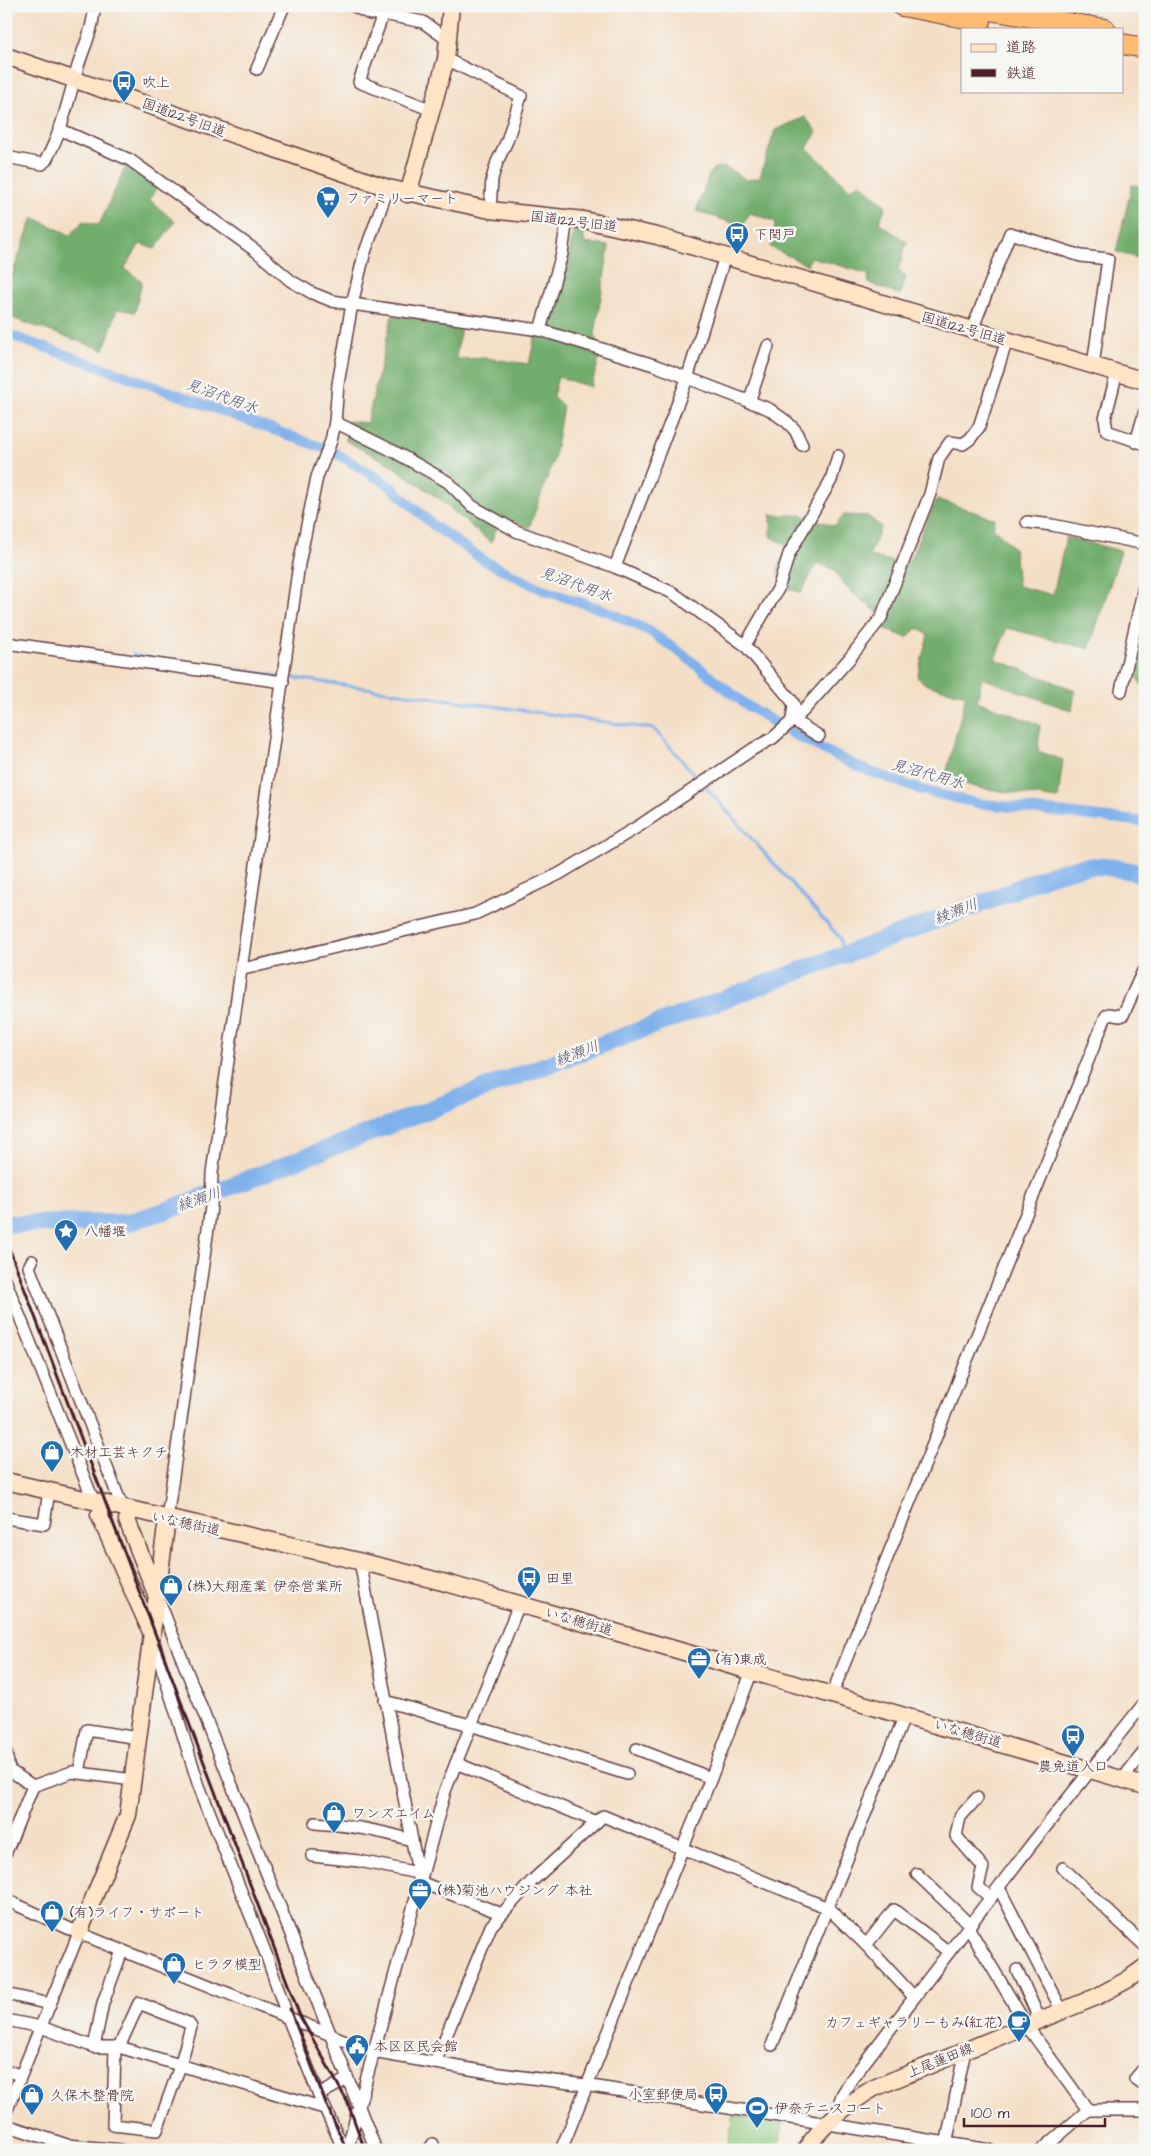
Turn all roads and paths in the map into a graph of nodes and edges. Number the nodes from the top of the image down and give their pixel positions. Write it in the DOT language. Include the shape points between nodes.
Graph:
graph roads {
  1 [pos="94,6"];
  2 [pos="284,6"];
  3 [pos="354,6"];
  4 [pos="451,6"];
  5 [pos="902,6"];
  6 [pos="965,6"];
  7 [pos="383,14"];
  8 [pos="1022,28"];
  9 [pos="1099,28"];
  10 [pos="1124,32"];
  11 [pos="1145,35"];
  12 [pos="448,40"];
  13 [pos="1124,44"];
  14 [pos="1145,48"];
  15 [pos="6,56"];
  16 [pos="446,60"];
  17 [pos="257,69"];
  18 [pos="75,80"];
  19 [pos="432,110"];
  20 [pos="59,129"];
  21 [pos="6,156"];
  22 [pos="388,188"];
  23 [pos="408,194"];
  24 [pos="490,210"];
  25 [pos="566,218"];
  26 [pos="725,256"];
  27 [pos="352,304"];
  28 [pos="540,330"];
  29 [pos="972,330"];
  30 [pos="1007,340"];
  31 [pos="768,346"];
  32 [pos="1093,365"];
  33 [pos="1117,372"];
  34 [pos="687,379"];
  35 [pos="1145,381"];
  36 [pos="749,402"];
  37 [pos="1145,411"];
  38 [pos="335,422"];
  39 [pos="1140,443"];
  40 [pos="802,445"];
  41 [pos="838,456"];
  42 [pos="1027,522"];
  43 [pos="1145,544"];
  44 [pos="615,567"];
  45 [pos="1145,582"];
  46 [pos="6,643"];
  47 [pos="745,645"];
  48 [pos="284,682"];
  49 [pos="1121,691"];
  50 [pos="790,722"];
  51 [pos="819,736"];
  52 [pos="243,969"];
  53 [pos="1145,972"];
  54 [pos="32,1261"];
  55 [pos="6,1282"];
  56 [pos="7,1485"];
  57 [pos="48,1491"];
  58 [pos="96,1508"];
  59 [pos="125,1514"];
  60 [pos="6,1518"];
  61 [pos="167,1519"];
  62 [pos="360,1561"];
  63 [pos="157,1596"];
  64 [pos="519,1604"];
  65 [pos="152,1634"];
  66 [pos="752,1671"];
  67 [pos="832,1694"];
  68 [pos="385,1700"];
  69 [pos="1145,1702"];
  70 [pos="905,1715"];
  71 [pos="470,1725"];
  72 [pos="138,1738"];
  73 [pos="637,1749"];
  74 [pos="1145,1751"];
  75 [pos="6,1752"];
  76 [pos="456,1763"];
  77 [pos="8,1766"];
  78 [pos="1091,1770"];
  79 [pos="79,1773"];
  80 [pos="627,1774"];
  81 [pos="710,1778"];
  82 [pos="133,1780"];
  83 [pos="1125,1780"];
  84 [pos="32,1786"];
  85 [pos="1145,1786"];
  86 [pos="977,1798"];
  87 [pos="597,1822"];
  88 [pos="315,1823"];
  89 [pos="412,1840"];
  90 [pos="682,1848"];
  91 [pos="6,1852"];
  92 [pos="312,1856"];
  93 [pos="1063,1868"];
  94 [pos="917,1874"];
  95 [pos="419,1878"];
  96 [pos="999,1888"];
  97 [pos="991,1898"];
  98 [pos="6,1900"];
  99 [pos="828,1908"];
  100 [pos="502,1914"];
  101 [pos="969,1926"];
  102 [pos="79,1933"];
  103 [pos="866,1945"];
  104 [pos="1145,1946"];
  105 [pos="122,1951"];
  106 [pos="949,1952"];
  107 [pos="1145,1966"];
  108 [pos="1018,1970"];
  109 [pos="6,1994"];
  110 [pos="914,1997"];
  111 [pos="50,2004"];
  112 [pos="1062,2011"];
  113 [pos="288,2018"];
  114 [pos="6,2020"];
  115 [pos="1034,2023"];
  116 [pos="41,2027"];
  117 [pos="331,2036"];
  118 [pos="772,2045"];
  119 [pos="94,2047"];
  120 [pos="117,2047"];
  121 [pos="965,2050"];
  122 [pos="373,2052"];
  123 [pos="435,2063"];
  124 [pos="180,2066"];
  125 [pos="1145,2067"];
  126 [pos="6,2071"];
  127 [pos="21,2076"];
  128 [pos="347,2079"];
  129 [pos="585,2085"];
  130 [pos="1145,2086"];
  131 [pos="319,2095"];
  132 [pos="359,2105"];
  133 [pos="324,2108"];
  134 [pos="844,2108"];
  135 [pos="1088,2110"];
  136 [pos="1145,2110"];
  137 [pos="6,2112"];
  138 [pos="826,2124"];
  139 [pos="6,2125"];
  140 [pos="946,2146"];
  141 [pos="66,2147"];
  142 [pos="108,2149"];
  143 [pos="121,2150"];
  144 [pos="345,2150"];
  145 [pos="376,2150"];
  146 [pos="561,2150"];
  147 [pos="805,2150"];
  148 [pos="990,2150"];
  149 [pos="1042,2150"];
  1 -- 18 [label="street" via="93,21"];
  2 -- 17 [label="street"];
  3 -- 7 [label="street" via="370,14"];
  4 -- 12 [label="street"];
  5 -- 8 [label="highway"];
  6 -- 9 [label="highway"];
  7 -- 12 [label="street" via="424,22"];
  7 -- 19 [label="street" via="358,82"];
  10 -- 11 [label="highway"];
  12 -- 16 [label="street"];
  13 -- 14 [label="highway"];
  15 -- 18 [label="street, 国道122号旧道"];
  16 -- 19 [label="street"];
  16 -- 24 [label="street" via="521,96 492,179"];
  18 -- 20 [label="street"];
  18 -- 22 [label="street, 国道122号旧道"];
  19 -- 23 [label="street"];
  20 -- 21 [label="street" via="42,164"];
  20 -- 27 [label="street" via="130,160 291,281 312,293"];
  22 -- 23 [label="street, 国道122号旧道"];
  22 -- 27 [label="street" via="364,255"];
  23 -- 24 [label="street, 国道122号旧道"];
  24 -- 25 [label="street, 国道122号旧道"];
  25 -- 26 [label="street, 国道122号旧道" via="611,225"];
  25 -- 28 [label="street" via="562,254"];
  26 -- 29 [label="street, 国道122号旧道"];
  26 -- 34 [label="street"];
  27 -- 28 [label="street"];
  27 -- 38 [label="street"];
  28 -- 34 [label="street" via="654,365"];
  29 -- 30 [label="street, 国道122号旧道"];
  29 -- 32 [label="street" via="1010,233 1081,256 1108,259"];
  30 -- 32 [label="street, 国道122号旧道"];
  30 -- 50 [label="street" via="979,426 963,444 950,442 939,458 930,494 881,618 849,659"];
  31 -- 36 [label="street"];
  32 -- 33 [label="street, 国道122号旧道"];
  33 -- 35 [label="street, 国道122号旧道"];
  33 -- 39 [label="street" via="1105,419 1107,430"];
  34 -- 36 [label="street"];
  34 -- 44 [label="street"];
  36 -- 40 [label="street" via="768,409 787,422"];
  37 -- 39 [label="street"];
  38 -- 44 [label="street" via="448,482 472,506 516,531"];
  38 -- 48 [label="street" via="317,477 299,564"];
  41 -- 47 [label="street" via="831,480 789,554 778,589"];
  42 -- 43 [label="street"];
  44 -- 47 [label="street" via="673,594"];
  45 -- 49 [label="street"];
  46 -- 48 [label="street"];
  47 -- 50 [label="street" via="792,701"];
  48 -- 52 [label="street"];
  50 -- 51 [label="street"];
  50 -- 52 [label="street" via="780,733 639,826 559,874 475,914"];
  52 -- 61 [label="street" via="212,1172 210,1207"];
  53 -- 67 [label="street" via="1123,1015 1106,1016"];
  54 -- 59 [label="street" via="29,1267"];
  55 -- 58 [label="street"];
  56 -- 57 [label="street, いな穂街道"];
  57 -- 58 [label="street, いな穂街道"];
  57 -- 60 [label="street" via="44,1524"];
  58 -- 59 [label="street, いな穂街道"];
  58 -- 65 [label="street"];
  59 -- 61 [label="street, いな穂街道"];
  59 -- 63 [label="street"];
  61 -- 62 [label="street, いな穂街道"];
  61 -- 63 [label="street"];
  62 -- 64 [label="street, いな穂街道"];
  62 -- 68 [label="street"];
  63 -- 65 [label="street"];
  63 -- 117 [label="street"];
  64 -- 66 [label="street, いな穂街道"];
  64 -- 71 [label="street"];
  65 -- 72 [label="street"];
  65 -- 113 [label="street" via="199,1786"];
  66 -- 67 [label="street, いな穂街道"];
  66 -- 81 [label="street"];
  67 -- 70 [label="street, いな穂街道"];
  68 -- 71 [label="street"];
  68 -- 89 [label="street"];
  69 -- 78 [label="street"];
  70 -- 78 [label="street, いな穂街道"];
  70 -- 99 [label="street"];
  71 -- 76 [label="street"];
  71 -- 80 [label="street"];
  72 -- 79 [label="street" via="87,1730"];
  72 -- 82 [label="street"];
  73 -- 81 [label="street"];
  74 -- 83 [label="street"];
  75 -- 77 [label="street"];
  76 -- 87 [label="street"];
  76 -- 95 [label="street"];
  77 -- 84 [label="street"];
  78 -- 83 [label="street, いな穂街道"];
  78 -- 96 [label="street"];
  79 -- 82 [label="street"];
  79 -- 84 [label="street" via="72,1772"];
  81 -- 90 [label="street"];
  82 -- 102 [label="street" via="128,1815"];
  83 -- 85 [label="street, いな穂街道"];
  84 -- 91 [label="street"];
  86 -- 97 [label="street" via="960,1817 956,1836 983,1867 978,1886"];
  87 -- 90 [label="street" via="603,1816"];
  87 -- 100 [label="street"];
  88 -- 89 [label="street" via="351,1825"];
  89 -- 95 [label="street"];
  90 -- 99 [label="street"];
  90 -- 129 [label="street"];
  92 -- 95 [label="street" via="358,1861"];
  93 -- 104 [label="street"];
  94 -- 101 [label="street"];
  95 -- 100 [label="street"];
  95 -- 122 [label="street"];
  96 -- 97 [label="street"];
  96 -- 112 [label="street"];
  97 -- 101 [label="street"];
  98 -- 102 [label="street"];
  99 -- 103 [label="street"];
  99 -- 118 [label="street"];
  100 -- 123 [label="street" via="491,1926"];
  101 -- 106 [label="street"];
  101 -- 115 [label="street"];
  102 -- 105 [label="street"];
  102 -- 111 [label="street"];
  103 -- 106 [label="street" via="894,1910"];
  103 -- 110 [label="street"];
  105 -- 113 [label="street"];
  105 -- 119 [label="street" via="103,2003"];
  106 -- 110 [label="street"];
  107 -- 112 [label="street, 上尾蓮田線" via="1113,1988"];
  108 -- 115 [label="street"];
  109 -- 111 [label="street"];
  110 -- 134 [label="street" via="842,2095 840,2101"];
  111 -- 116 [label="street"];
  112 -- 115 [label="street, 上尾蓮田線"];
  113 -- 117 [label="street"];
  113 -- 131 [label="street"];
  114 -- 116 [label="street"];
  115 -- 121 [label="street, 上尾蓮田線"];
  115 -- 135 [label="street"];
  116 -- 119 [label="street"];
  116 -- 127 [label="street"];
  117 -- 122 [label="street"];
  117 -- 128 [label="street"];
  119 -- 120 [label="street"];
  120 -- 124 [label="street"];
  120 -- 124 [label="street" via="140,2003 191,2027"];
  120 -- 124 [label="street" via="113,2125 157,2130"];
  121 -- 134 [label="street, 上尾蓮田線" via="874,2088"];
  121 -- 140 [label="street"];
  122 -- 123 [label="street"];
  122 -- 132 [label="street"];
  123 -- 129 [label="street"];
  124 -- 133 [label="street"];
  125 -- 130 [label="street" via="1135,2078"];
  126 -- 127 [label="street"];
  127 -- 137 [label="street"];
  128 -- 131 [label="street"];
  128 -- 132 [label="street"];
  129 -- 138 [label="street"];
  129 -- 146 [label="street"];
  131 -- 133 [label="street"];
  132 -- 144 [label="street"];
  132 -- 145 [label="street"];
  133 -- 144 [label="street"];
  134 -- 138 [label="street, 上尾蓮田線"];
  135 -- 136 [label="street"];
  135 -- 149 [label="street"];
  138 -- 140 [label="street"];
  138 -- 147 [label="street, 上尾蓮田線"];
  139 -- 141 [label="street"];
  140 -- 148 [label="street"];
  141 -- 142 [label="street"];
  142 -- 143 [label="street"];
}
